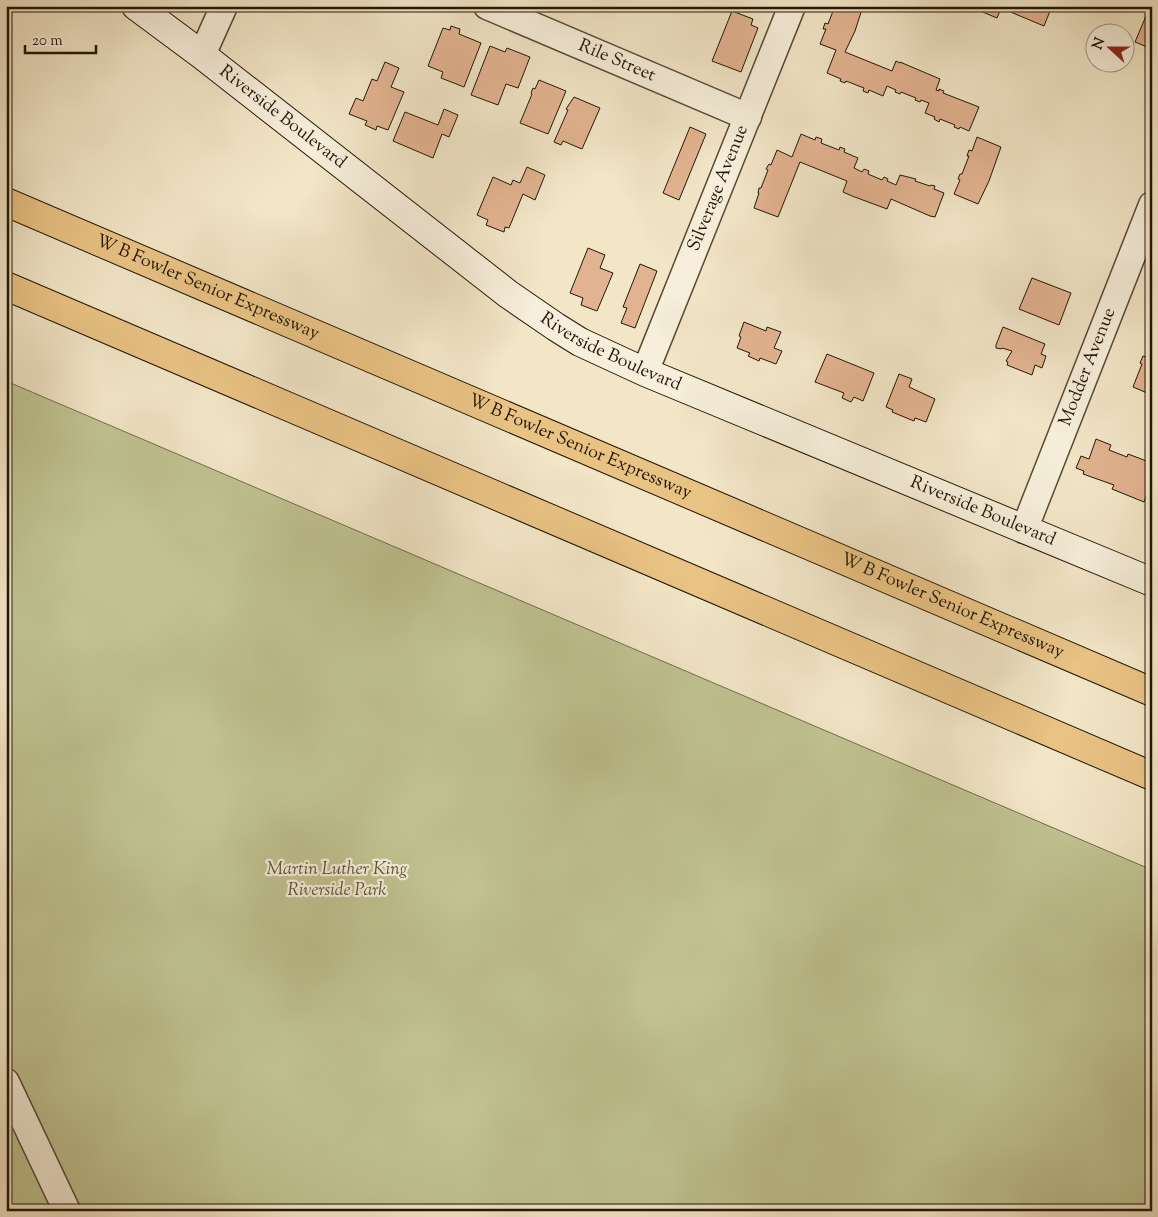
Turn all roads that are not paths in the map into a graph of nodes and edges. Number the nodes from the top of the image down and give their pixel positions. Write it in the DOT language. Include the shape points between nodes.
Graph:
graph roads {
  1 [pos="136,6"];
  2 [pos="224,6"];
  3 [pos="487,6"];
  4 [pos="792,6"];
  5 [pos="202,55"];
  6 [pos="748,116"];
  7 [pos="6,202"];
  8 [pos="1152,205"];
  9 [pos="6,286"];
  10 [pos="645,372"];
  11 [pos="1024,530"];
  12 [pos="1152,582"];
  13 [pos="1152,692"];
  14 [pos="1152,776"];
  15 [pos="6,1082"];
  16 [pos="67,1211"];
  1 -- 5 [label="street, Riverside Boulevard"];
  2 -- 5 [label="street"];
  3 -- 6 [label="street, Rile Street"];
  4 -- 6 [label="street, Silverage Avenue"];
  5 -- 10 [label="street, Riverside Boulevard" via="534,313 580,342"];
  6 -- 10 [label="street, Silverage Avenue"];
  7 -- 13 [label="highway, W B Fowler Senior Expressway"];
  8 -- 11 [label="street, Modder Avenue"];
  9 -- 14 [label="highway"];
  10 -- 11 [label="street, Riverside Boulevard"];
  11 -- 12 [label="street, Riverside Boulevard"];
  15 -- 16 [label="street"];
}
